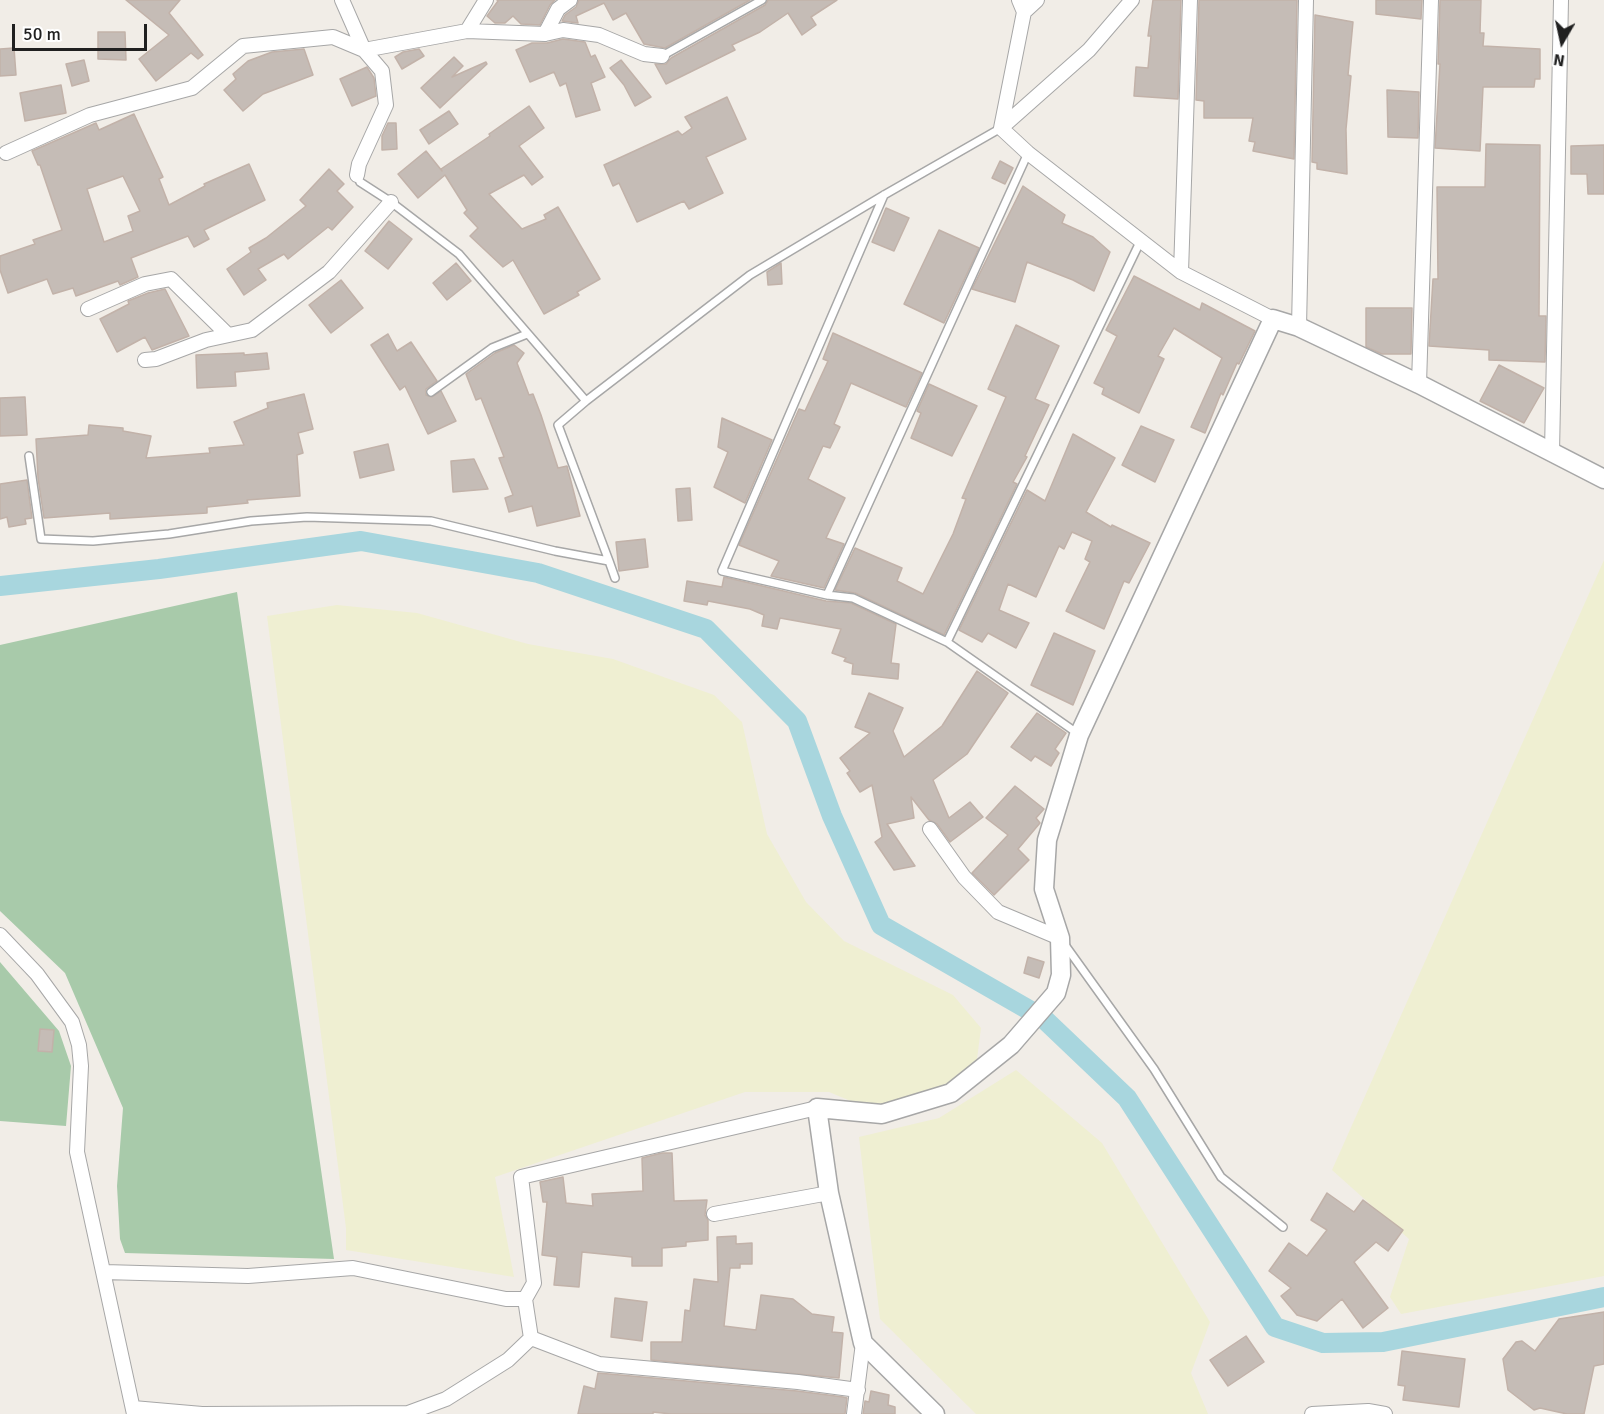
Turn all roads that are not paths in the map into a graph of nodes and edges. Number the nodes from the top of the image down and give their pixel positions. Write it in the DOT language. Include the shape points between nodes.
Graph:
graph roads {
  1 [pos="342,0"];
  2 [pos="486,0"];
  3 [pos="570,0"];
  4 [pos="762,0"];
  5 [pos="1037,0"];
  6 [pos="1132,0"];
  7 [pos="1190,0"];
  8 [pos="1306,0"];
  9 [pos="1431,0"];
  10 [pos="1561,0"];
  11 [pos="1022,6"];
  12 [pos="467,31"];
  13 [pos="545,34"];
  14 [pos="364,50"];
  15 [pos="662,56"];
  16 [pos="1001,128"];
  17 [pos="6,153"];
  18 [pos="1028,153"];
  19 [pos="357,175"];
  20 [pos="884,195"];
  21 [pos="391,202"];
  22 [pos="1141,240"];
  23 [pos="1181,272"];
  24 [pos="88,309"];
  25 [pos="1273,319"];
  26 [pos="1299,327"];
  27 [pos="526,334"];
  28 [pos="228,335"];
  29 [pos="145,360"];
  30 [pos="1419,384"];
  31 [pos="431,392"];
  32 [pos="586,401"];
  33 [pos="1552,452"];
  34 [pos="29,456"];
  35 [pos="1604,479"];
  36 [pos="609,561"];
  37 [pos="615,578"];
  38 [pos="827,595"];
  39 [pos="947,642"];
  40 [pos="1079,735"];
  41 [pos="930,829"];
  42 [pos="0,935"];
  43 [pos="1060,938"];
  44 [pos="817,1108"];
  45 [pos="829,1193"];
  46 [pos="714,1214"];
  47 [pos="1283,1227"];
  48 [pos="104,1272"];
  49 [pos="525,1299"];
  50 [pos="531,1338"];
  51 [pos="863,1343"];
  52 [pos="858,1390"];
  53 [pos="133,1411"];
  54 [pos="854,1414"];
  55 [pos="935,1414"];
  56 [pos="1312,1414"];
  57 [pos="1385,1414"];
  1 -- 14 [label="street"];
  2 -- 12 [label="street"];
  3 -- 13 [label="street" via="558,9"];
  4 -- 15 [label="lane"];
  5 -- 11 [label="street"];
  6 -- 16 [label="street" via="1089,50"];
  7 -- 23 [label="street"];
  8 -- 26 [label="street"];
  9 -- 30 [label="street"];
  10 -- 33 [label="street"];
  11 -- 16 [label="street"];
  12 -- 13 [label="street"];
  12 -- 14 [label="street"];
  13 -- 15 [label="street" via="563,30 599,34 644,54"];
  14 -- 17 [label="street" via="333,37 243,46 192,88 90,115"];
  14 -- 19 [label="street" via="382,71 386,105"];
  16 -- 18 [label="street"];
  16 -- 20 [label="lane"];
  18 -- 22 [label="street"];
  18 -- 38 [label="lane"];
  19 -- 21 [label="lane" via="360,182"];
  20 -- 32 [label="lane" via="750,275"];
  20 -- 38 [label="lane" via="722,571"];
  21 -- 27 [label="lane" via="459,254"];
  21 -- 28 [label="street" via="329,272 252,330"];
  22 -- 23 [label="street"];
  22 -- 39 [label="lane"];
  23 -- 25 [label="street"];
  24 -- 28 [label="street" via="146,284 171,279"];
  25 -- 26 [label="street"];
  25 -- 40 [label="street"];
  26 -- 30 [label="street"];
  27 -- 31 [label="lane" via="492,348"];
  27 -- 32 [label="lane"];
  28 -- 29 [label="street"];
  30 -- 33 [label="street"];
  32 -- 36 [label="lane" via="558,425"];
  33 -- 35 [label="street"];
  34 -- 36 [label="lane" via="41,539 104,540 307,517 431,521"];
  36 -- 37 [label="lane"];
  38 -- 39 [label="lane" via="853,598"];
  39 -- 40 [label="lane"];
  40 -- 43 [label="street" via="1047,840 1044,889"];
  41 -- 43 [label="street" via="964,877 998,912"];
  42 -- 48 [label="street" via="37,974 72,1022 81,1066 77,1152"];
  43 -- 44 [label="street" via="1061,975 1056,993 1011,1045 951,1093 882,1114"];
  43 -- 47 [label="lane" via="1154,1069 1221,1177"];
  44 -- 45 [label="street"];
  44 -- 49 [label="street" via="521,1177 534,1283"];
  45 -- 46 [label="street"];
  45 -- 51 [label="street"];
  48 -- 49 [label="street" via="248,1276 353,1268 506,1299"];
  48 -- 53 [label="street"];
  49 -- 50 [label="street"];
  50 -- 52 [label="street" via="599,1364"];
  50 -- 53 [label="street" via="508,1360 446,1399 408,1413"];
  51 -- 52 [label="street"];
  51 -- 55 [label="street"];
  52 -- 54 [label="street"];
  56 -- 57 [label="street"];
}
